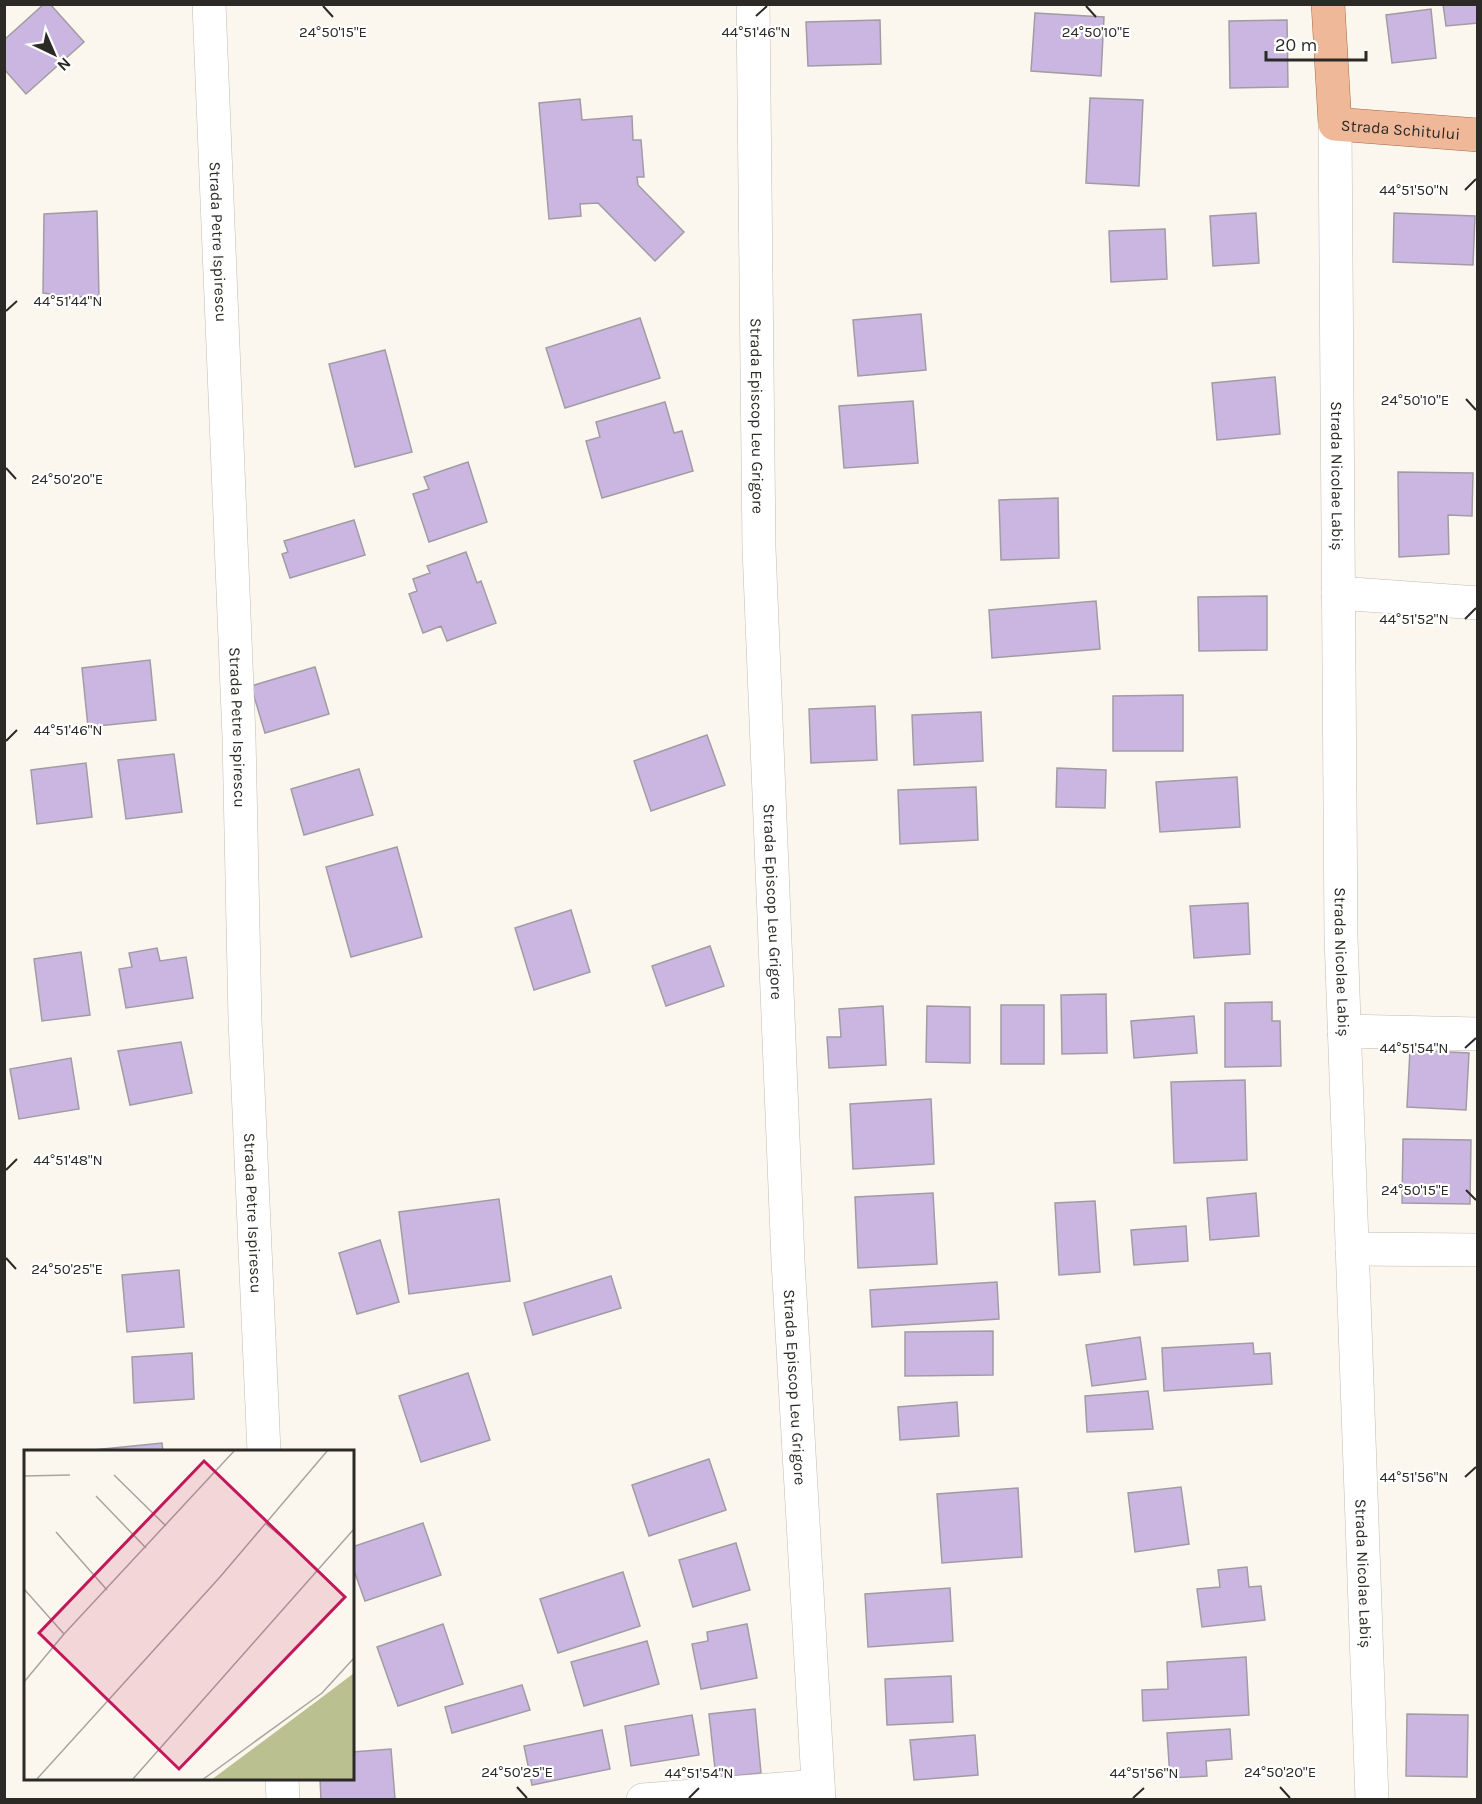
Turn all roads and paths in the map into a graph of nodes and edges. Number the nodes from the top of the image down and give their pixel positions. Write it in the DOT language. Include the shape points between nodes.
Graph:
graph roads {
  1 [pos="209,4"];
  2 [pos="753,4"];
  3 [pos="1328,4"];
  4 [pos="1335,123"];
  5 [pos="1478,135"];
  6 [pos="1338,593"];
  7 [pos="1478,603"];
  8 [pos="1344,1031"];
  9 [pos="1478,1034"];
  10 [pos="1352,1249"];
  11 [pos="1478,1250"];
  12 [pos="264,1450"];
  13 [pos="282,1780"];
  14 [pos="819,1792"];
  15 [pos="283,1800"];
  16 [pos="644,1800"];
  17 [pos="1372,1800"];
  1 -- 12 [label="street, Strada Petre Ispirescu"];
  2 -- 14 [label="street, Strada Episcop Leu Grigore" via="759,548 788,1261"];
  3 -- 4 [label="main road, Strada Schitului"];
  4 -- 5 [label="main road, Strada Schitului"];
  4 -- 6 [label="street, Strada Nicolae Labiș"];
  6 -- 7 [label="street"];
  6 -- 8 [label="street, Strada Nicolae Labiș"];
  8 -- 9 [label="street"];
  8 -- 10 [label="street, Strada Nicolae Labiș"];
  10 -- 11 [label="street"];
  10 -- 17 [label="street, Strada Nicolae Labiș"];
  13 -- 15 [label="street"];
  14 -- 16 [label="street"];
}
